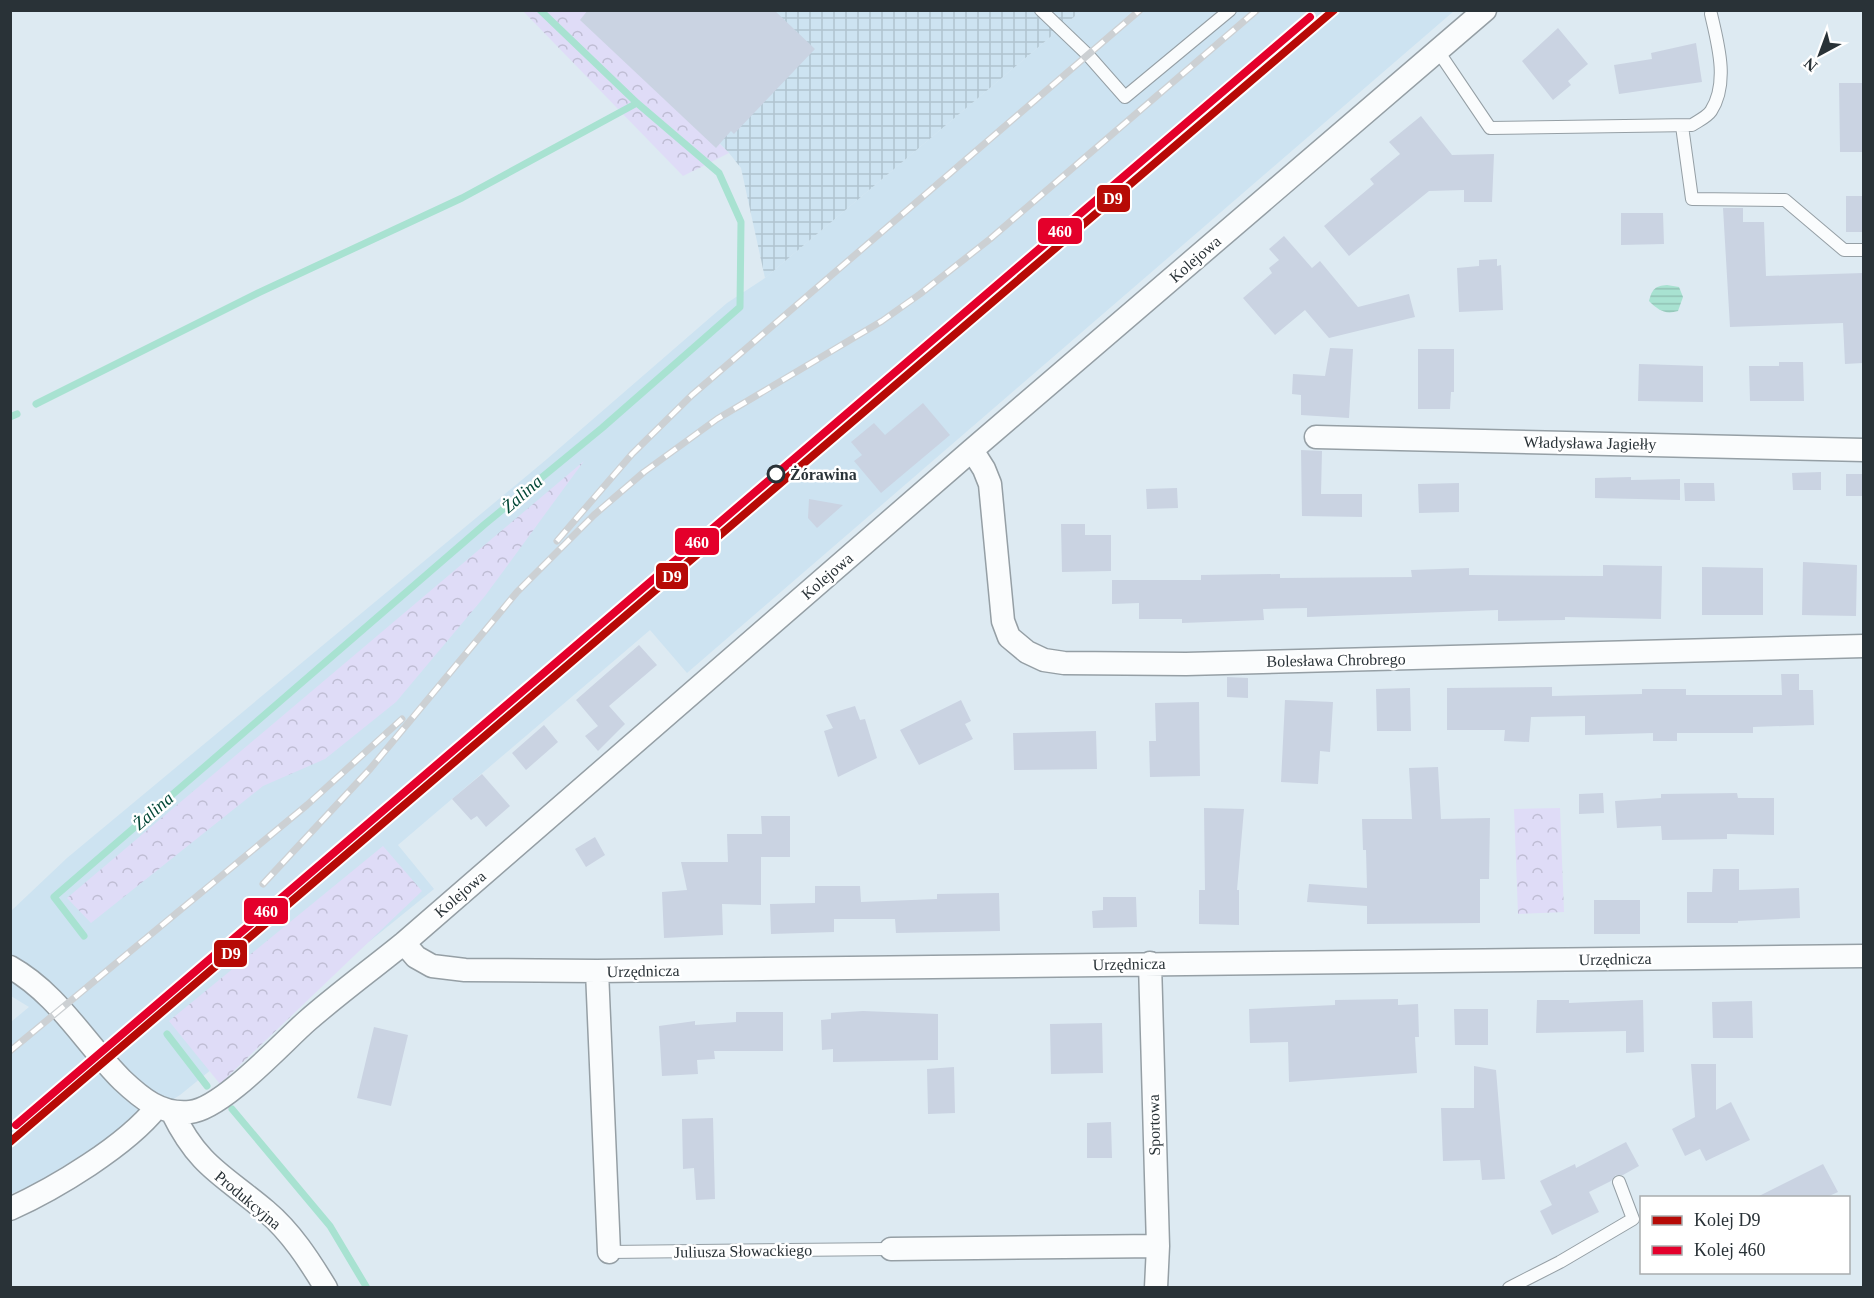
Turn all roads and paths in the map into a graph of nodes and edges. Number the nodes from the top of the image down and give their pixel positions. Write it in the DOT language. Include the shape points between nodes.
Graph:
graph roads {
  1 [pos="1041,10"];
  2 [pos="1230,10"];
  3 [pos="1485,10"];
  4 [pos="1711,14"];
  5 [pos="1438,51"];
  6 [pos="1682,126"];
  7 [pos="1863,250"];
  8 [pos="1316,437"];
  9 [pos="972,450"];
  10 [pos="1863,450"];
  11 [pos="1863,646"];
  12 [pos="404,943"];
  13 [pos="1863,956"];
  14 [pos="1150,963"];
  15 [pos="10,967"];
  16 [pos="597,971"];
  17 [pos="165,1109"];
  18 [pos="1619,1182"];
  19 [pos="10,1209"];
  20 [pos="1158,1246"];
  21 [pos="891,1249"];
  22 [pos="609,1252"];
  23 [pos="326,1287"];
  24 [pos="1156,1287"];
  25 [pos="1509,1287"];
  1 -- 2 [label="lane" via="1125,97"];
  3 -- 5 [label="street, Kolejowa"];
  4 -- 6 [label="lane" via="1719,47 1720,87 1710,112 1692,125"];
  5 -- 6 [label="lane" via="1490,128"];
  5 -- 9 [label="street, Kolejowa"];
  6 -- 7 [label="lane" via="1692,199 1785,200 1844,250"];
  8 -- 10 [label="street, Władysława Jagiełły"];
  9 -- 11 [label="street, Bolesława Chrobrego" via="990,484 1003,621 1009,637 1044,660 1186,664"];
  9 -- 12 [label="street, Kolejowa"];
  12 -- 16 [label="street, Urzędnicza" via="416,957 432,966"];
  12 -- 17 [label="street, Kolejowa" via="204,1109"];
  13 -- 14 [label="street, Urzędnicza"];
  14 -- 16 [label="street, Urzędnicza"];
  14 -- 20 [label="street, Sportowa"];
  15 -- 17 [label="street" via="48,994 142,1099"];
  16 -- 22 [label="street, Juliusza Słowackiego"];
  17 -- 19 [label="street" via="72,1174"];
  17 -- 23 [label="street, Produkcyjna" via="197,1154 293,1239"];
  18 -- 25 [label="lane" via="1634,1219"];
  20 -- 21 [label="street, Juliusza Słowackiego"];
  20 -- 24 [label="street, Sportowa"];
  21 -- 22 [label="lane, Juliusza Słowackiego"];
}
